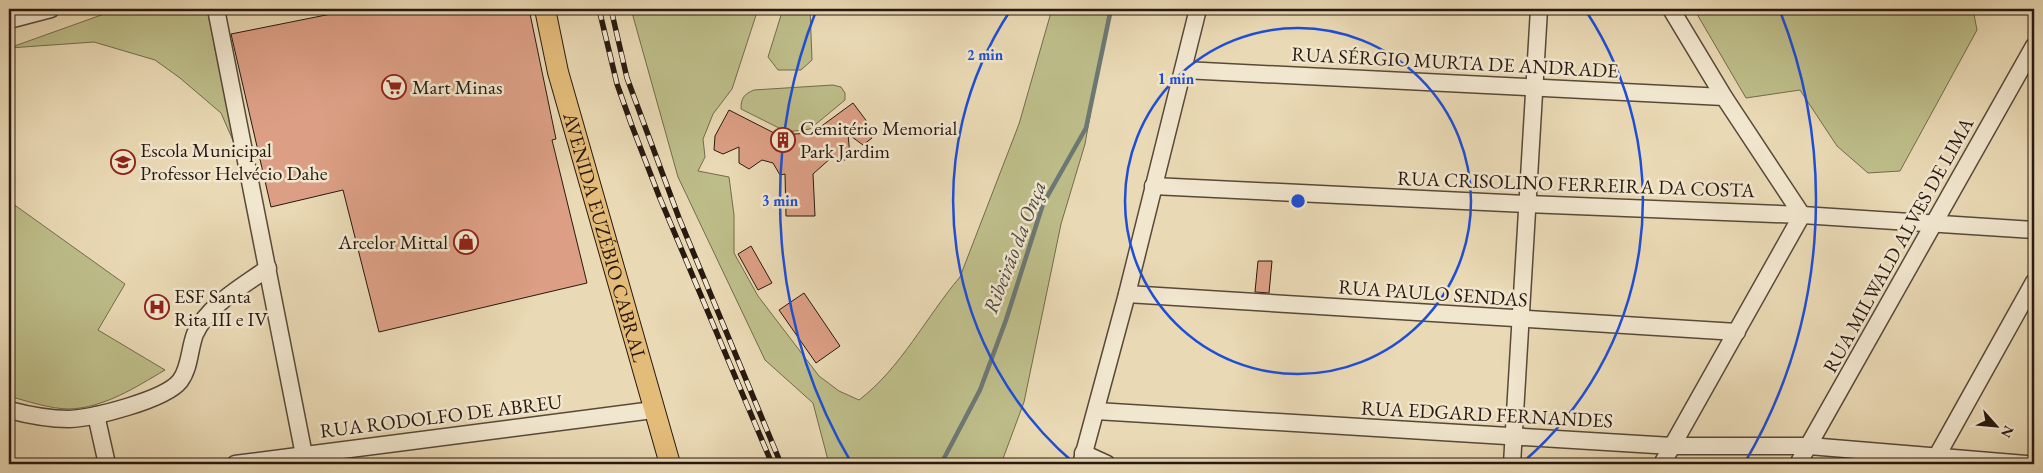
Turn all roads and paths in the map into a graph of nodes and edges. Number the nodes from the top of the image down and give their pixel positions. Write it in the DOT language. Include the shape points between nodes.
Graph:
graph roads {
  1 [pos="51,9"];
  2 [pos="216,9"];
  3 [pos="545,9"];
  4 [pos="1198,9"];
  5 [pos="1539,9"];
  6 [pos="1671,9"];
  7 [pos="9,20"];
  8 [pos="2034,46"];
  9 [pos="1184,70"];
  10 [pos="1534,87"];
  11 [pos="1724,97"];
  12 [pos="1153,186"];
  13 [pos="1528,204"];
  14 [pos="1802,215"];
  15 [pos="1933,224"];
  16 [pos="2034,230"];
  17 [pos="268,268"];
  18 [pos="2034,282"];
  19 [pos="1127,294"];
  20 [pos="1520,320"];
  21 [pos="1737,332"];
  22 [pos="9,410"];
  23 [pos="653,410"];
  24 [pos="1096,412"];
  25 [pos="96,415"];
  26 [pos="1513,438"];
  27 [pos="1672,446"];
  28 [pos="1809,446"];
  29 [pos="304,455"];
  30 [pos="1082,459"];
  31 [pos="1935,460"];
  32 [pos="108,464"];
  33 [pos="235,464"];
  34 [pos="670,464"];
  35 [pos="1107,464"];
  36 [pos="1512,464"];
  37 [pos="1662,464"];
  38 [pos="1798,464"];
  39 [pos="2026,464"];
  1 -- 7 [label="street"];
  2 -- 17 [label="street"];
  3 -- 23 [label="main road, AVENIDA EUZÉBIO CABRAL" via="558,72"];
  4 -- 9 [label="street"];
  5 -- 10 [label="street"];
  6 -- 11 [label="street"];
  8 -- 15 [label="street, RUA MILWALD ALVES DE LIMA"];
  9 -- 10 [label="street, RUA SÉRGIO MURTA DE ANDRADE"];
  9 -- 12 [label="street"];
  10 -- 11 [label="street, RUA SÉRGIO MURTA DE ANDRADE"];
  10 -- 13 [label="street"];
  11 -- 14 [label="street"];
  12 -- 13 [label="street, RUA CRISOLINO FERREIRA DA COSTA"];
  12 -- 19 [label="street"];
  13 -- 14 [label="street, RUA CRISOLINO FERREIRA DA COSTA"];
  13 -- 20 [label="street"];
  14 -- 15 [label="street, RUA CRISOLINO FERREIRA DA COSTA"];
  14 -- 21 [label="street"];
  15 -- 16 [label="street, RUA CRISOLINO FERREIRA DA COSTA"];
  15 -- 28 [label="street, RUA MILWALD ALVES DE LIMA"];
  17 -- 25 [label="street" via="217,306 202,323 179,382 157,397"];
  17 -- 29 [label="street"];
  18 -- 31 [label="street"];
  19 -- 20 [label="street, RUA PAULO SENDAS"];
  19 -- 24 [label="street"];
  20 -- 21 [label="street, RUA PAULO SENDAS"];
  20 -- 26 [label="street"];
  21 -- 27 [label="street"];
  22 -- 25 [label="street" via="69,419"];
  23 -- 29 [label="street, RUA RODOLFO DE ABREU"];
  23 -- 34 [label="main road, AVENIDA EUZÉBIO CABRAL"];
  24 -- 26 [label="street, RUA EDGARD FERNANDES"];
  24 -- 30 [label="street"];
  25 -- 32 [label="street"];
  26 -- 27 [label="street, RUA EDGARD FERNANDES"];
  26 -- 36 [label="street"];
  27 -- 28 [label="street, RUA EDGARD FERNANDES"];
  27 -- 37 [label="street"];
  28 -- 31 [label="street, RUA EDGARD FERNANDES"];
  28 -- 38 [label="street, RUA MILWALD ALVES DE LIMA"];
  29 -- 33 [label="street, RUA RODOLFO DE ABREU"];
  30 -- 35 [label="street"];
  31 -- 39 [label="street, RUA EDGARD FERNANDES"];
}
